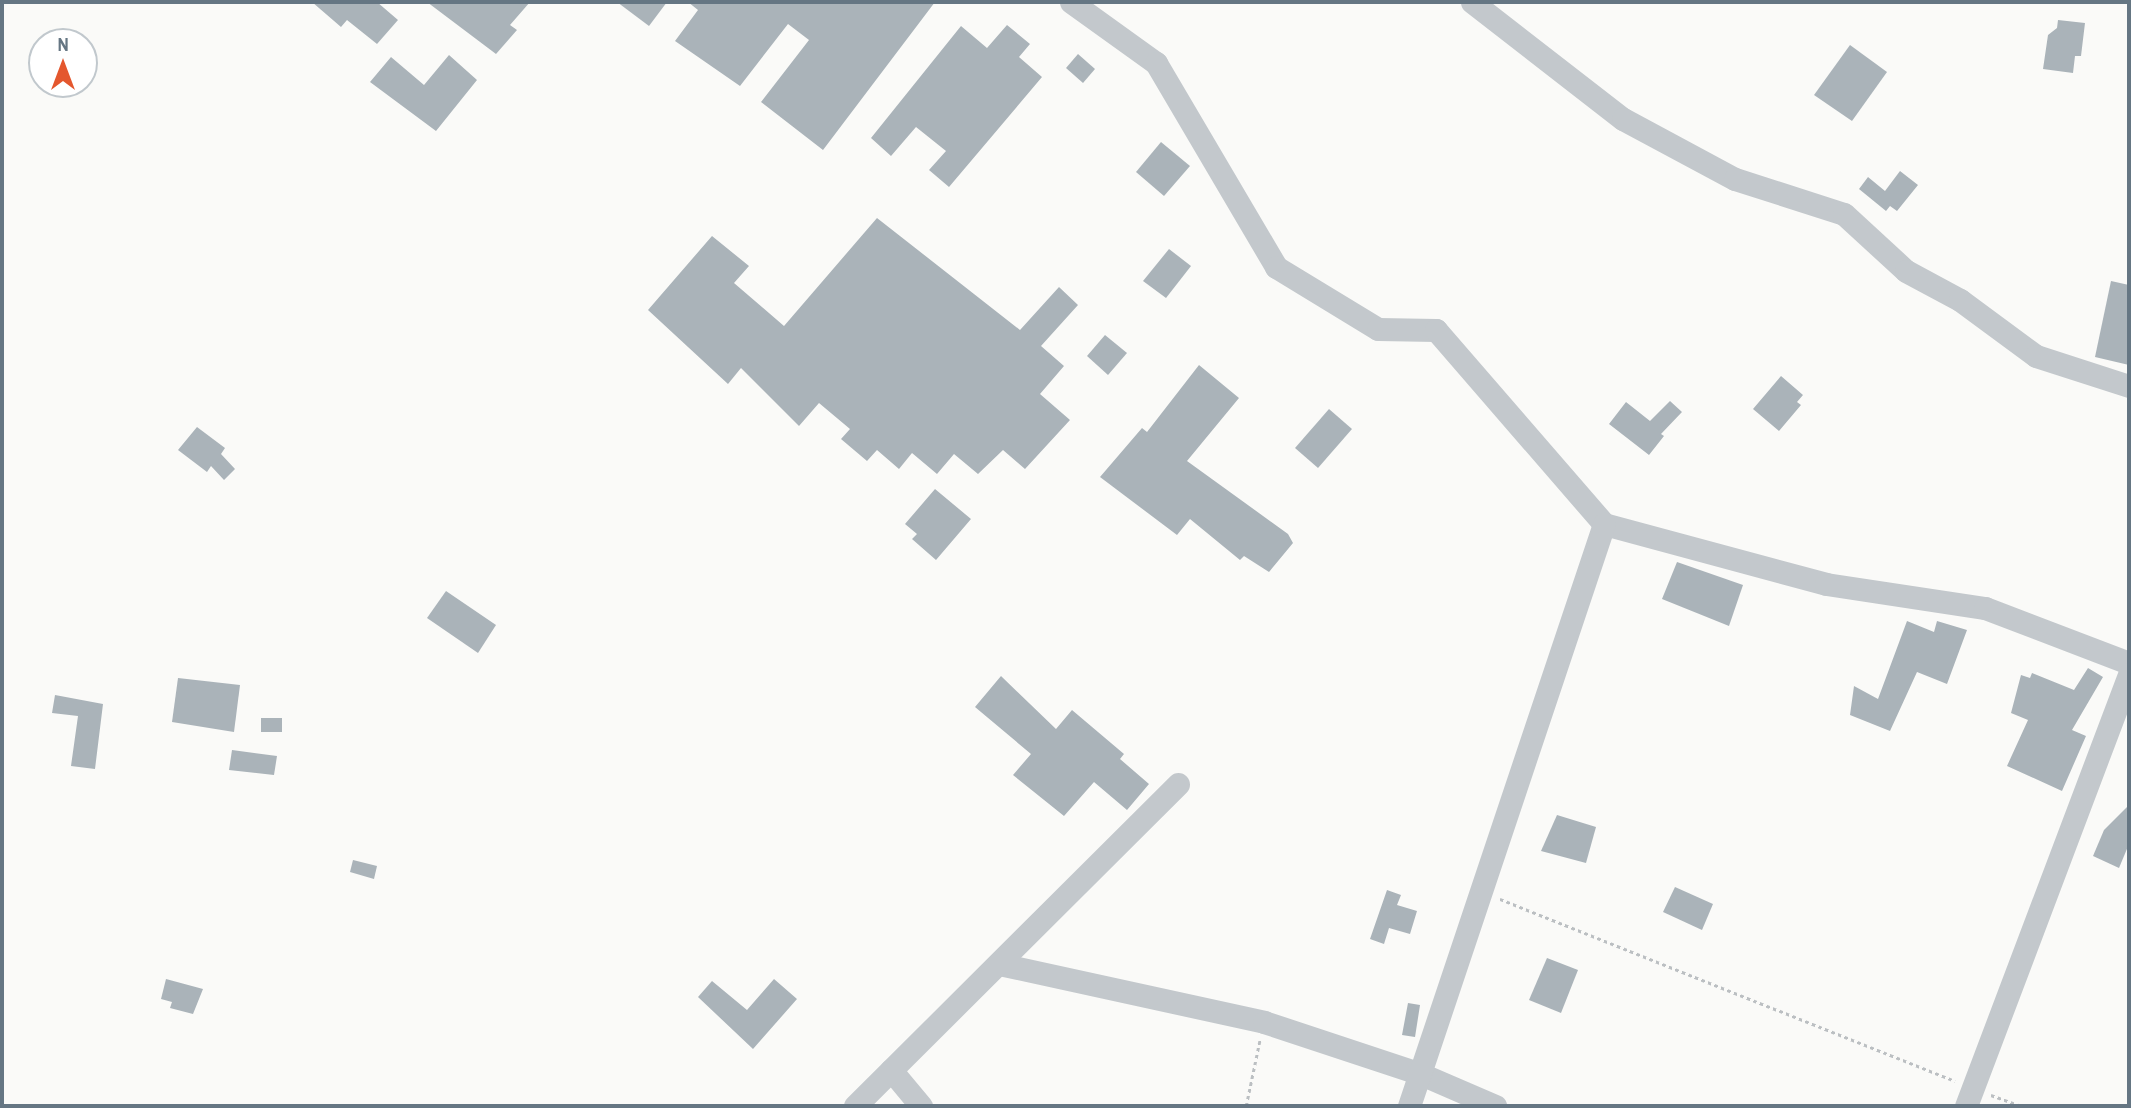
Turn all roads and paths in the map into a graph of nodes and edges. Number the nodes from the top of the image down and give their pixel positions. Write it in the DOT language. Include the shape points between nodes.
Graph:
graph roads {
  1 [pos="1071,2"];
  2 [pos="1472,2"];
  3 [pos="2129,386"];
  4 [pos="1604,524"];
  5 [pos="2129,663"];
  6 [pos="2129,674"];
  7 [pos="1178,783"];
  8 [pos="1482,892"];
  9 [pos="999,964"];
  10 [pos="1264,1022"];
  11 [pos="891,1070"];
  12 [pos="1421,1074"];
  13 [pos="1961,1083"];
  14 [pos="1985,1093"];
  15 [pos="855,1106"];
  16 [pos="921,1106"];
  17 [pos="1245,1106"];
  18 [pos="1409,1106"];
  19 [pos="1494,1106"];
  20 [pos="1966,1106"];
  21 [pos="2021,1106"];
  1 -- 4 [label="street" via="1156,63 1276,267 1378,329 1436,330"];
  2 -- 3 [label="street" via="1623,119 1735,179 1844,214 1906,271 1960,300 2036,356"];
  4 -- 5 [label="street" via="1826,584 1985,608"];
  4 -- 8 [label="street"];
  6 -- 20 [label="street"];
  7 -- 9 [label="street"];
  8 -- 12 [label="street"];
  8 -- 13 [label="path"];
  9 -- 10 [label="street"];
  9 -- 11 [label="street"];
  10 -- 12 [label="street"];
  10 -- 17 [label="path"];
  11 -- 15 [label="street"];
  11 -- 16 [label="street"];
  12 -- 18 [label="street"];
  12 -- 19 [label="street"];
  14 -- 21 [label="path"];
}
